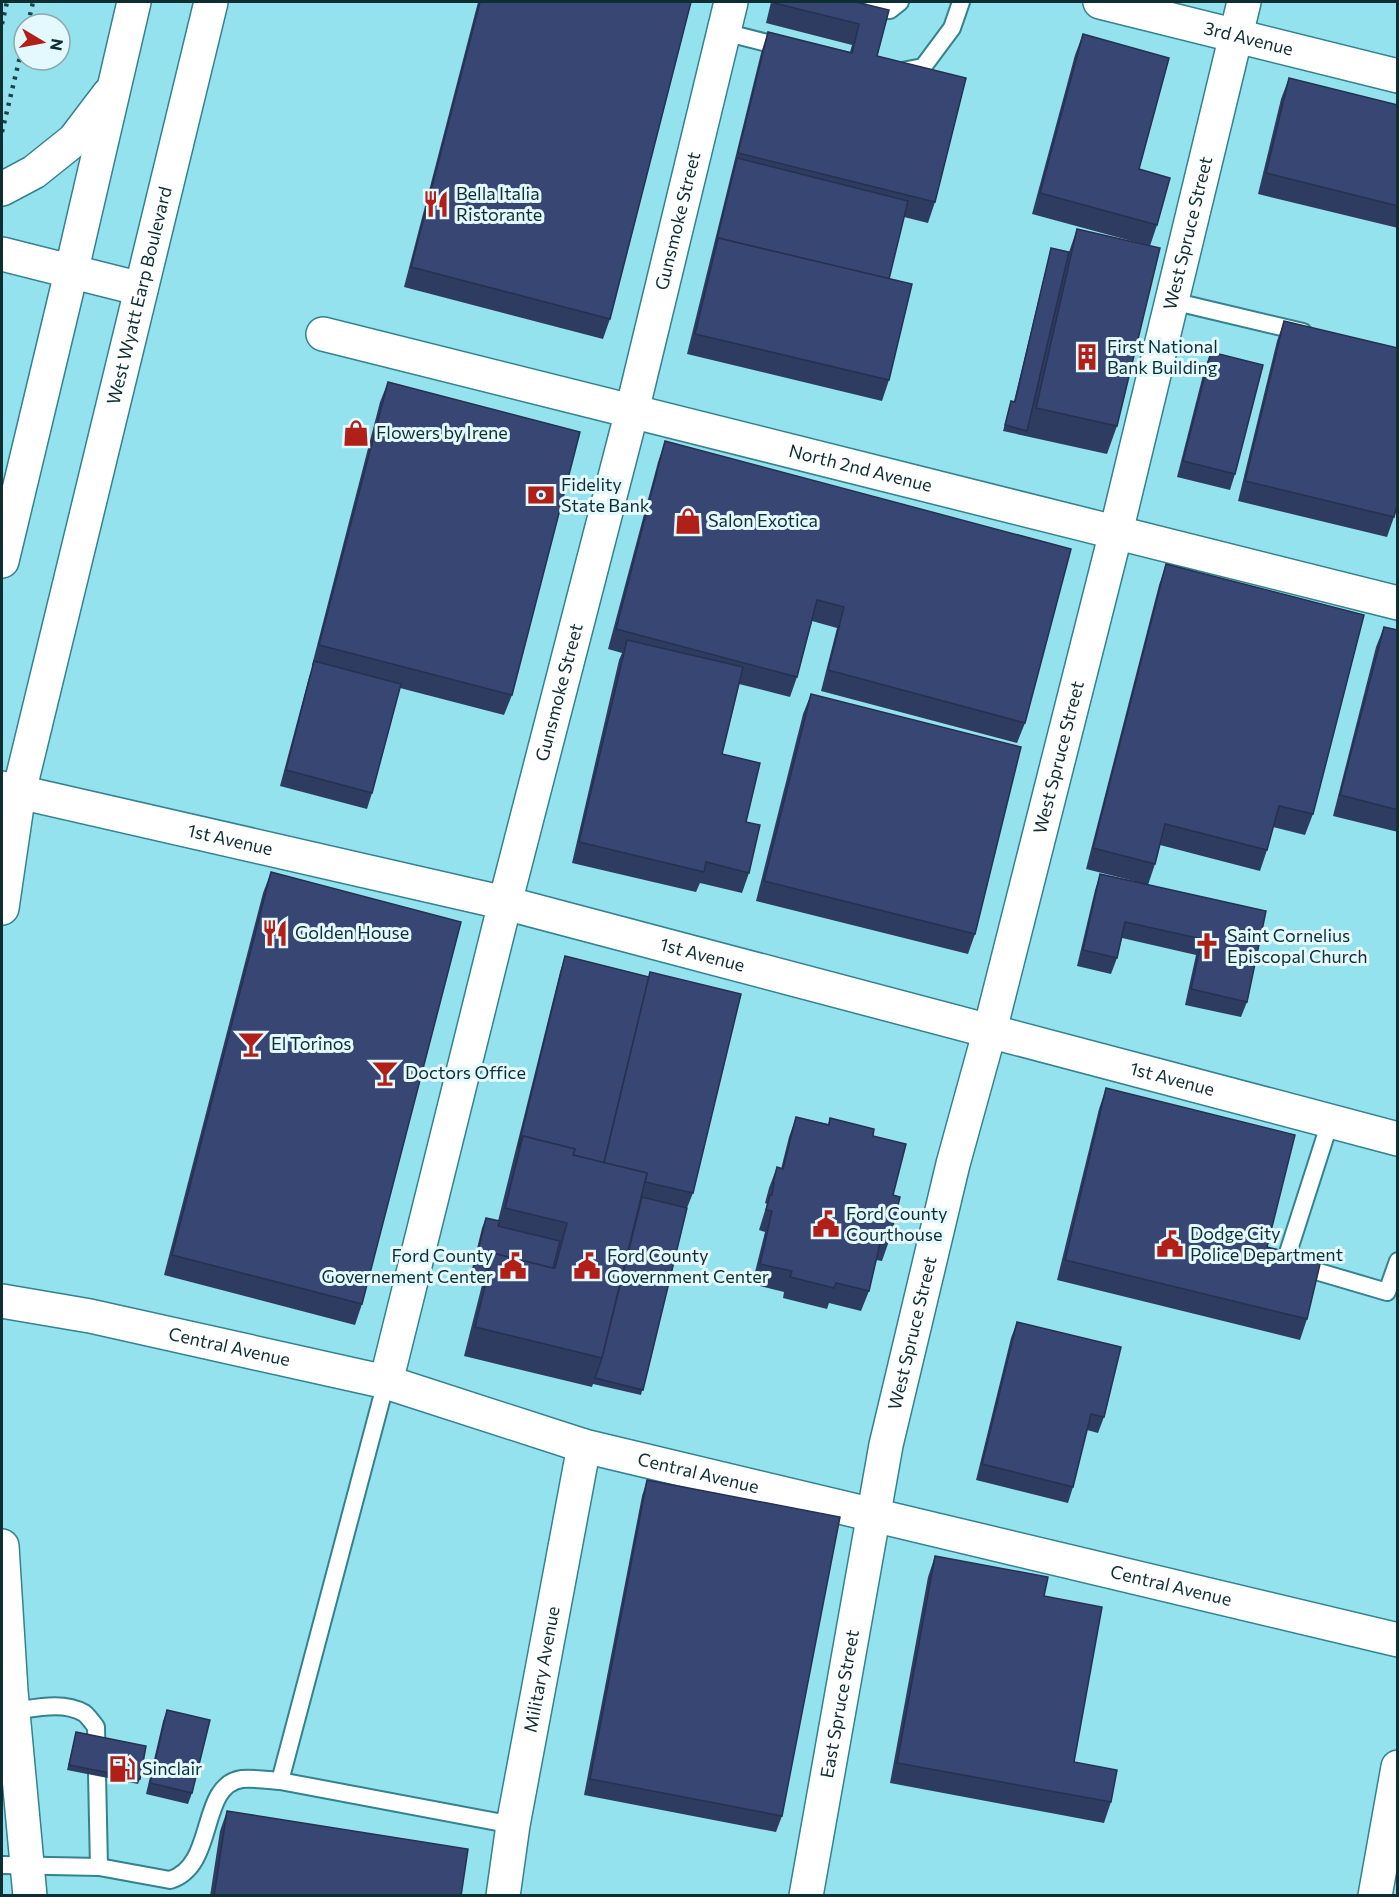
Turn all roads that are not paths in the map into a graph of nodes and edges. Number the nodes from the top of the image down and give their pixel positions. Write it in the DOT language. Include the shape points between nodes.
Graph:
graph roads {
  1 [pos="134,2"];
  2 [pos="211,2"];
  3 [pos="900,2"];
  4 [pos="961,2"];
  5 [pos="1100,2"];
  6 [pos="1244,2"];
  7 [pos="850,6"];
  8 [pos="727,17"];
  9 [pos="1235,35"];
  10 [pos="802,51"];
  11 [pos="883,70"];
  12 [pos="1398,76"];
  13 [pos="115,85"];
  14 [pos="2,189"];
  15 [pos="2,254"];
  16 [pos="71,273"];
  17 [pos="141,289"];
  18 [pos="1172,301"];
  19 [pos="323,334"];
  20 [pos="1318,336"];
  21 [pos="632,411"];
  22 [pos="1116,532"];
  23 [pos="2,561"];
  24 [pos="1398,603"];
  25 [pos="10,790"];
  26 [pos="505,903"];
  27 [pos="2,908"];
  28 [pos="990,1030"];
  29 [pos="1330,1122"];
  30 [pos="1398,1138"];
  31 [pos="1398,1261"];
  32 [pos="2,1301"];
  33 [pos="386,1382"];
  34 [pos="584,1446"];
  35 [pos="873,1514"];
  36 [pos="2,1546"];
  37 [pos="1398,1640"];
  38 [pos="14,1711"];
  39 [pos="1398,1767"];
  40 [pos="280,1781"];
  41 [pos="513,1825"];
  42 [pos="99,1867"];
  43 [pos="20,1875"];
  44 [pos="503,1896"];
  45 [pos="806,1896"];
  46 [pos="1375,1896"];
  1 -- 13 [label="street"];
  2 -- 17 [label="street, West Wyatt Earp Boulevard"];
  3 -- 7 [label="lane" via="890,10 872,12"];
  4 -- 11 [label="lane" via="952,28 923,67"];
  5 -- 9 [label="street, 3rd Avenue"];
  6 -- 9 [label="street, West Spruce Street"];
  8 -- 10 [label="lane"];
  8 -- 21 [label="street, Gunsmoke Street"];
  9 -- 12 [label="street, 3rd Avenue"];
  9 -- 18 [label="street, West Spruce Street"];
  13 -- 14 [label="street" via="74,140 34,172"];
  13 -- 16 [label="street"];
  15 -- 16 [label="street"];
  16 -- 17 [label="street"];
  16 -- 23 [label="street"];
  17 -- 25 [label="street, West Wyatt Earp Boulevard" via="68,588"];
  18 -- 20 [label="lane"];
  18 -- 22 [label="street, West Spruce Street"];
  19 -- 21 [label="street, North 2nd Avenue"];
  21 -- 22 [label="street, North 2nd Avenue"];
  21 -- 26 [label="street, Gunsmoke Street"];
  22 -- 24 [label="street, North 2nd Avenue"];
  22 -- 28 [label="street, West Spruce Street"];
  25 -- 26 [label="street, 1st Avenue"];
  25 -- 27 [label="street"];
  26 -- 28 [label="street, 1st Avenue"];
  26 -- 33 [label="street, Gunsmoke Street"];
  28 -- 29 [label="street, 1st Avenue"];
  28 -- 35 [label="street, West Spruce Street" via="918,1310"];
  29 -- 30 [label="street, 1st Avenue"];
  29 -- 31 [label="lane" via="1285,1262 1388,1292"];
  32 -- 33 [label="street, Central Avenue" via="90,1316"];
  33 -- 34 [label="street, Central Avenue"];
  33 -- 40 [label="lane"];
  34 -- 35 [label="street, Central Avenue"];
  34 -- 41 [label="street, Military Avenue"];
  35 -- 37 [label="street, Central Avenue"];
  35 -- 45 [label="street, East Spruce Street"];
  36 -- 38 [label="street"];
  38 -- 42 [label="lane" via="69,1708 84,1714 96,1727"];
  38 -- 43 [label="street"];
  39 -- 46 [label="street"];
  40 -- 41 [label="lane"];
  40 -- 42 [label="lane" via="242,1779 229,1784 218,1797 196,1860 180,1877 170,1880"];
  41 -- 44 [label="street, Military Avenue"];
  42 -- 43 [label="lane"];
}
